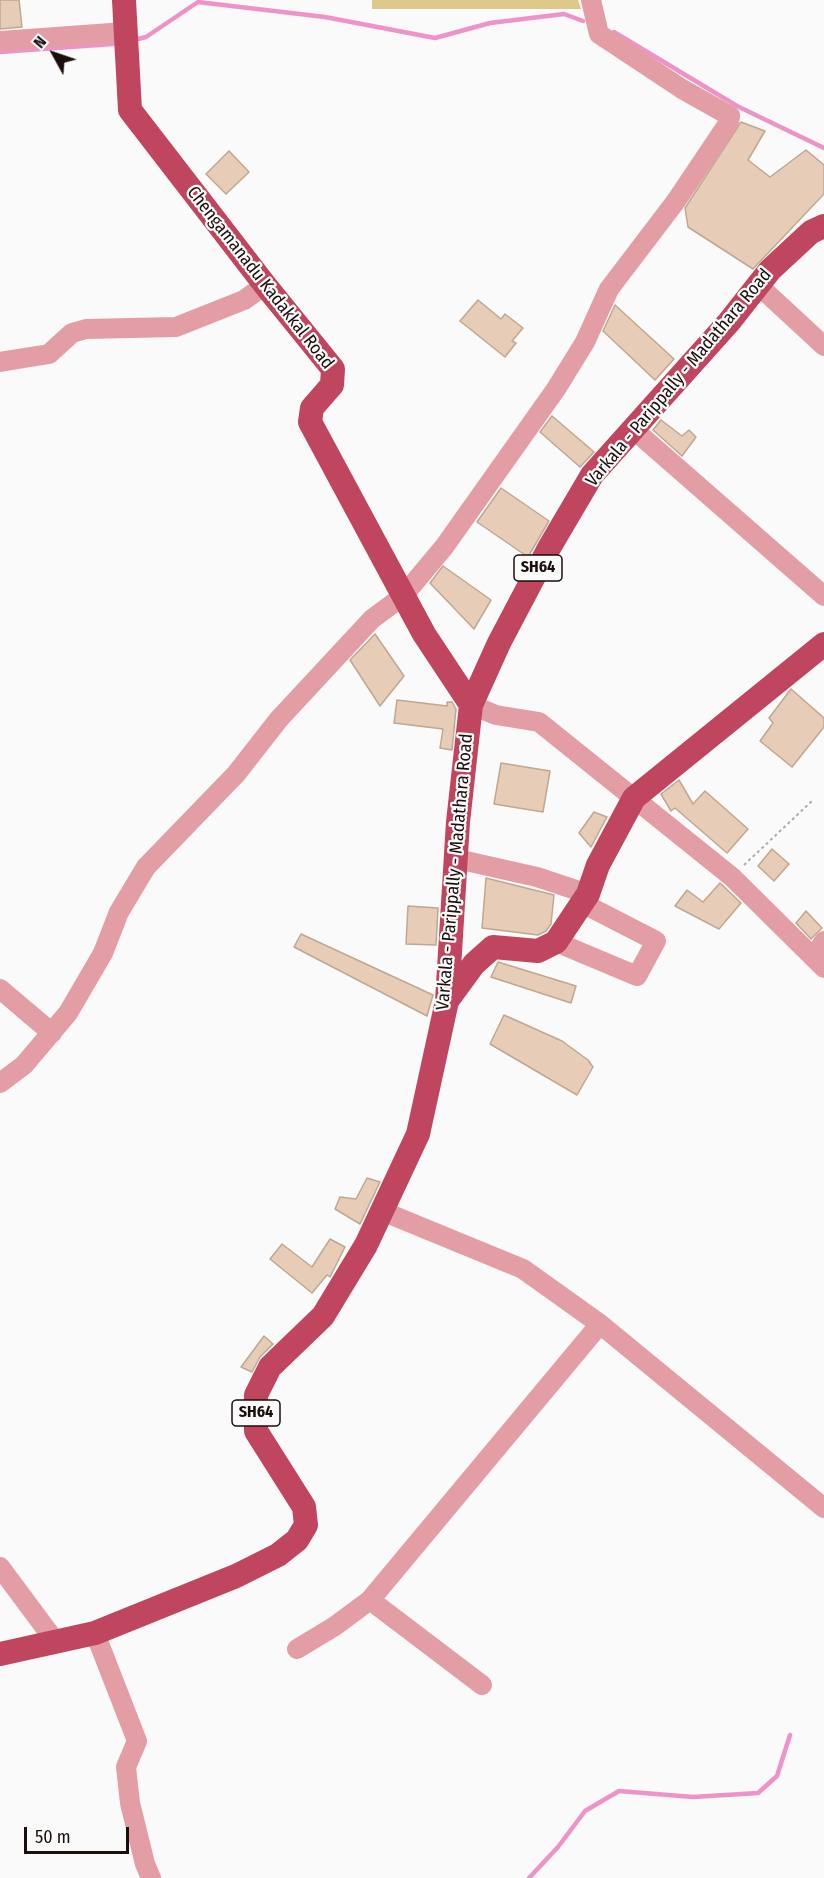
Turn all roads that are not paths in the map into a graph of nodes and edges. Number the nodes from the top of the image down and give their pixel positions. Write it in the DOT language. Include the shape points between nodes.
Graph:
graph roads {
  1 [pos="124,0"];
  2 [pos="591,0"];
  3 [pos="125,32"];
  4 [pos="0,41"];
  5 [pos="824,226"];
  6 [pos="265,285"];
  7 [pos="758,285"];
  8 [pos="824,346"];
  9 [pos="0,362"];
  10 [pos="633,429"];
  11 [pos="403,596"];
  12 [pos="824,596"];
  13 [pos="824,644"];
  14 [pos="471,705"];
  15 [pos="634,798"];
  16 [pos="457,859"];
  17 [pos="585,899"];
  18 [pos="556,942"];
  19 [pos="821,956"];
  20 [pos="0,989"];
  21 [pos="447,1000"];
  22 [pos="52,1033"];
  23 [pos="0,1083"];
  24 [pos="382,1211"];
  25 [pos="600,1324"];
  26 [pos="824,1508"];
  27 [pos="0,1567"];
  28 [pos="370,1600"];
  29 [pos="95,1633"];
  30 [pos="55,1641"];
  31 [pos="297,1649"];
  32 [pos="0,1654"];
  33 [pos="482,1685"];
  34 [pos="151,1878"];
  1 -- 3 [label="main road, Chengamanadu Kadakkal Road"];
  2 -- 11 [label="street" via="599,34 730,116 729,122 676,201 609,289 585,342 530,429 444,548"];
  3 -- 4 [label="street"];
  3 -- 6 [label="main road, Chengamanadu Kadakkal Road" via="130,110"];
  5 -- 7 [label="main road, Varkala - Parippally - Madathara Road / SH64" via="811,232"];
  6 -- 9 [label="street" via="244,300 176,327 86,329 72,333 49,354"];
  6 -- 11 [label="main road, Chengamanadu Kadakkal Road" via="333,369 332,385 312,408 310,422"];
  7 -- 8 [label="street"];
  7 -- 10 [label="main road, Varkala - Parippally - Madathara Road / SH64"];
  10 -- 12 [label="street"];
  10 -- 14 [label="main road, Varkala - Parippally - Madathara Road / SH64" via="592,476 549,548"];
  11 -- 14 [label="main road, Chengamanadu Kadakkal Road"];
  11 -- 22 [label="street" via="372,619 279,719 236,774 146,867 119,912 87,983"];
  13 -- 15 [label="main road"];
  14 -- 15 [label="street" via="496,715 539,722"];
  14 -- 16 [label="main road, Varkala - Parippally - Madathara Road / SH64"];
  15 -- 17 [label="main road" via="598,865"];
  15 -- 19 [label="street"];
  16 -- 17 [label="street" via="537,877"];
  16 -- 21 [label="main road, Varkala - Parippally - Madathara Road / SH64"];
  17 -- 18 [label="main road"];
  17 -- 18 [label="street" via="656,941 637,976"];
  18 -- 21 [label="main road" via="538,951 493,947 474,964"];
  20 -- 22 [label="street"];
  21 -- 24 [label="main road, Varkala - Parippally - Madathara Road / SH64" via="418,1134"];
  22 -- 23 [label="street" via="24,1065"];
  24 -- 25 [label="street" via="523,1269"];
  24 -- 29 [label="main road, Varkala - Parippally - Madathara Road / SH64" via="323,1316 270,1367 256,1395 256,1431 304,1507 306,1525 297,1540 278,1555 236,1576"];
  25 -- 26 [label="street"];
  25 -- 28 [label="street"];
  27 -- 30 [label="street"];
  28 -- 31 [label="street"];
  28 -- 33 [label="street"];
  29 -- 30 [label="main road, Varkala - Parippally - Madathara Road / SH64"];
  29 -- 34 [label="street" via="137,1741 126,1767 130,1803"];
  30 -- 32 [label="main road, Varkala - Parippally - Madathara Road / SH64"];
}
